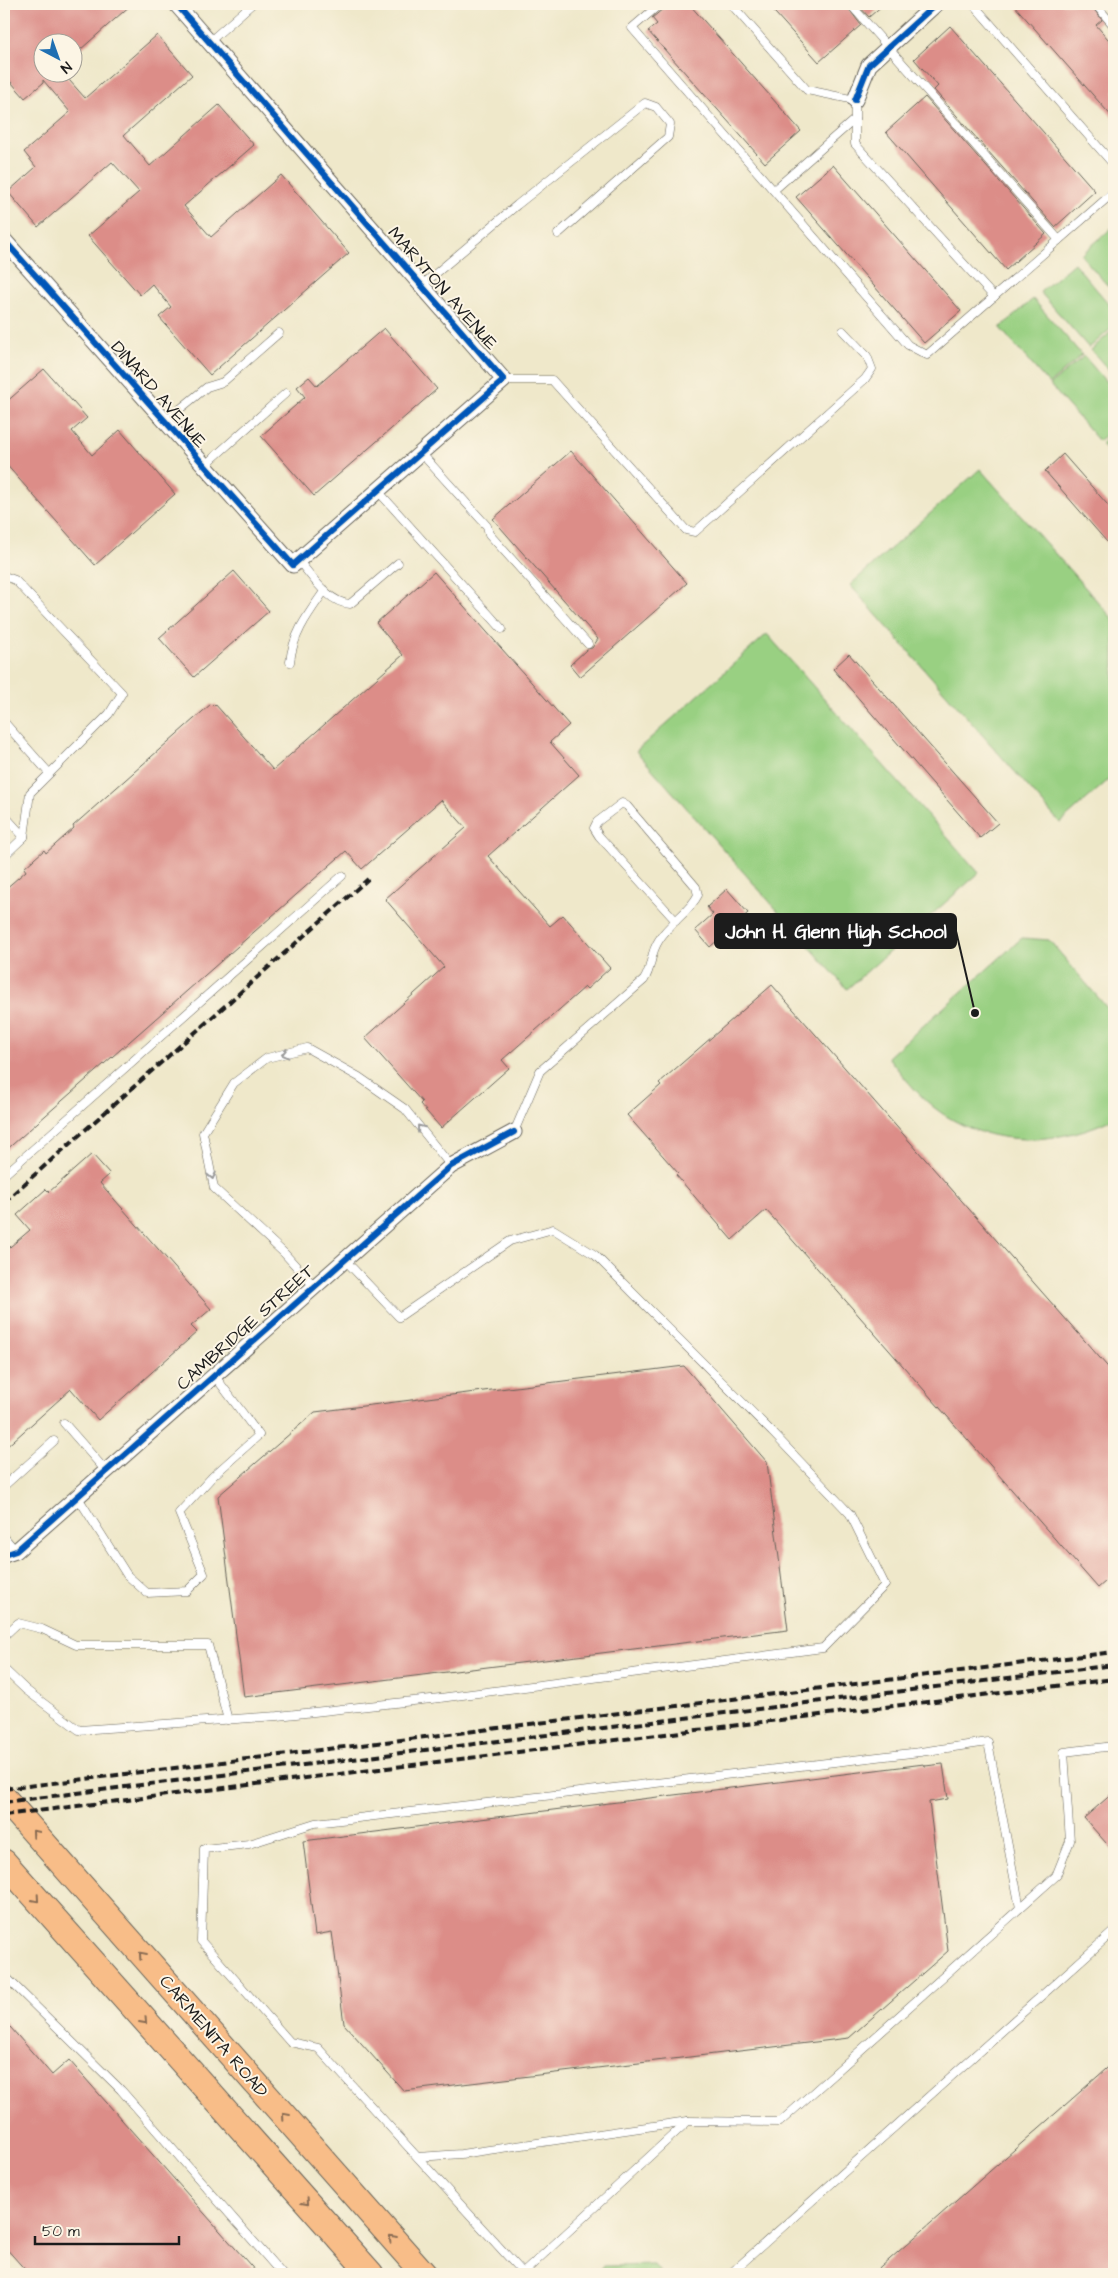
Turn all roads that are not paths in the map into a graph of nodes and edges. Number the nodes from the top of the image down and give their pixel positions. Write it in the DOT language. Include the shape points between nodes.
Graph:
graph roads {
  1 [pos="176,4"];
  2 [pos="252,4"];
  3 [pos="660,4"];
  4 [pos="731,4"];
  5 [pos="850,4"];
  6 [pos="936,4"];
  7 [pos="973,4"];
  8 [pos="1095,4"];
  9 [pos="1114,26"];
  10 [pos="209,42"];
  11 [pos="888,47"];
  12 [pos="854,100"];
  13 [pos="855,119"];
  14 [pos="1114,165"];
  15 [pos="774,190"];
  16 [pos="1114,192"];
  17 [pos="558,234"];
  18 [pos="4,240"];
  19 [pos="1059,240"];
  20 [pos="422,286"];
  21 [pos="994,296"];
  22 [pos="844,331"];
  23 [pos="279,333"];
  24 [pos="504,380"];
  25 [pos="286,393"];
  26 [pos="164,422"];
  27 [pos="421,453"];
  28 [pos="203,467"];
  29 [pos="378,491"];
  30 [pos="295,563"];
  31 [pos="398,563"];
  32 [pos="4,576"];
  33 [pos="325,590"];
  34 [pos="502,629"];
  35 [pos="588,644"];
  36 [pos="290,662"];
  37 [pos="4,722"];
  38 [pos="49,773"];
  39 [pos="4,815"];
  40 [pos="24,837"];
  41 [pos="4,856"];
  42 [pos="342,876"];
  43 [pos="676,921"];
  44 [pos="514,1132"];
  45 [pos="451,1166"];
  46 [pos="4,1175"];
  47 [pos="344,1259"];
  48 [pos="314,1286"];
  49 [pos="214,1375"];
  50 [pos="64,1423"];
  51 [pos="54,1441"];
  52 [pos="106,1471"];
  53 [pos="4,1486"];
  54 [pos="77,1496"];
  55 [pos="4,1537"];
  56 [pos="10,1553"];
  57 [pos="4,1636"];
  58 [pos="4,1669"];
  59 [pos="228,1720"];
  60 [pos="1114,1746"];
  61 [pos="4,1798"];
  62 [pos="4,1862"];
  63 [pos="1020,1908"];
  64 [pos="1114,1932"];
  65 [pos="4,1975"];
  66 [pos="688,2120"];
  67 [pos="418,2157"];
  68 [pos="282,2274"];
  69 [pos="370,2274"];
  70 [pos="424,2274"];
  71 [pos="522,2274"];
  72 [pos="730,2274"];
  1 -- 10 [label="street, MARYTON AVENUE"];
  2 -- 10 [label="lane"];
  3 -- 15 [label="lane" via="632,28"];
  4 -- 12 [label="lane" via="807,90"];
  5 -- 11 [label="lane"];
  6 -- 11 [label="street"];
  7 -- 14 [label="lane"];
  8 -- 9 [label="lane"];
  10 -- 20 [label="street, MARYTON AVENUE"];
  11 -- 12 [label="street" via="869,65"];
  11 -- 19 [label="lane"];
  12 -- 13 [label="lane"];
  13 -- 15 [label="lane"];
  13 -- 21 [label="lane" via="855,144"];
  15 -- 21 [label="lane" via="908,346 927,355"];
  16 -- 19 [label="lane"];
  17 -- 20 [label="lane" via="668,137 670,124 656,107 645,103"];
  18 -- 26 [label="street, DINARD AVENUE"];
  19 -- 21 [label="lane"];
  20 -- 24 [label="street, MARYTON AVENUE"];
  22 -- 24 [label="lane" via="867,356 872,368 865,379 695,532 686,530 552,380"];
  23 -- 26 [label="lane" via="223,382 208,387"];
  24 -- 27 [label="street"];
  25 -- 28 [label="lane"];
  26 -- 28 [label="street, DINARD AVENUE"];
  27 -- 29 [label="street"];
  27 -- 35 [label="lane"];
  28 -- 30 [label="street, DINARD AVENUE"];
  29 -- 30 [label="street"];
  29 -- 34 [label="lane"];
  30 -- 33 [label="lane"];
  31 -- 33 [label="lane" via="350,604 334,599"];
  32 -- 38 [label="lane" via="15,580 122,693 109,714"];
  33 -- 36 [label="lane" via="291,646"];
  37 -- 38 [label="lane"];
  38 -- 40 [label="lane" via="30,793"];
  39 -- 40 [label="lane"];
  40 -- 41 [label="lane"];
  42 -- 46 [label="lane"];
  43 -- 43 [label="lane" via="694,903 698,895 696,887 622,803 594,828"];
  43 -- 44 [label="lane" via="651,953 651,970 644,980 540,1071"];
  44 -- 45 [label="street, CAMBRIDGE STREET"];
  45 -- 47 [label="street, CAMBRIDGE STREET"];
  45 -- 48 [label="lane, one-way" via="405,1109 360,1078 307,1048 267,1058 234,1083 203,1133 214,1188 284,1253"];
  47 -- 48 [label="street, CAMBRIDGE STREET"];
  47 -- 59 [label="lane" via="400,1317 510,1241 553,1229 595,1255 850,1514 886,1585 823,1648 440,1698"];
  48 -- 49 [label="street, CAMBRIDGE STREET"];
  49 -- 52 [label="street, CAMBRIDGE STREET"];
  49 -- 54 [label="lane" via="259,1435 213,1476 179,1513 204,1574 187,1591 148,1593 127,1575"];
  50 -- 52 [label="lane"];
  51 -- 53 [label="lane"];
  52 -- 54 [label="street, CAMBRIDGE STREET"];
  54 -- 56 [label="street, CAMBRIDGE STREET"];
  55 -- 56 [label="lane"];
  57 -- 59 [label="lane" via="18,1623 42,1629 76,1646 208,1645"];
  58 -- 59 [label="lane" via="79,1730"];
  60 -- 63 [label="lane" via="1064,1752 1070,1841 1056,1876"];
  70 -- 61 [label="main road, CARMENITA ROAD, one-way"];
  62 -- 69 [label="main road, one-way"];
  63 -- 66 [label="lane" via="780,2122"];
  63 -- 67 [label="lane" via="988,1742 315,1823 249,1844 204,1849 200,1942 290,2042 318,2048"];
  64 -- 72 [label="lane"];
  65 -- 68 [label="lane" via="121,2090"];
  66 -- 67 [label="lane" via="461,2154"];
  66 -- 71 [label="lane"];
  67 -- 71 [label="lane"];
}
